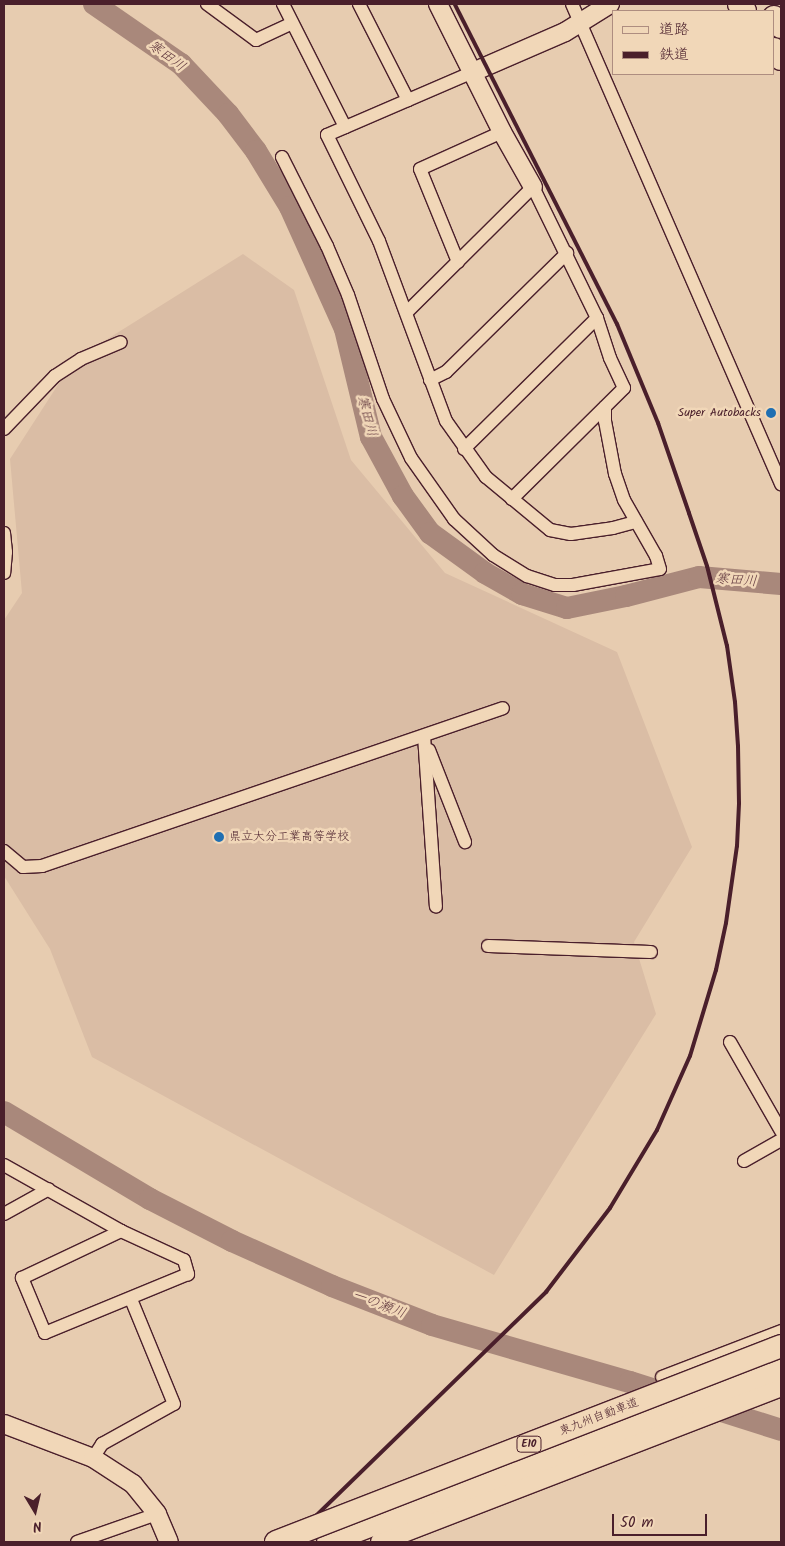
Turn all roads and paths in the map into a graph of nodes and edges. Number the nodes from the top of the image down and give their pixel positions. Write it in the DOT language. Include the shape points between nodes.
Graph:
graph roads {
  1 [pos="208,4"];
  2 [pos="283,4"];
  3 [pos="359,4"];
  4 [pos="438,4"];
  5 [pos="572,4"];
  6 [pos="610,4"];
  7 [pos="292,22"];
  8 [pos="580,23"];
  9 [pos="473,72"];
  10 [pos="408,100"];
  11 [pos="345,127"];
  12 [pos="502,132"];
  13 [pos="282,157"];
  14 [pos="533,187"];
  15 [pos="566,253"];
  16 [pos="458,262"];
  17 [pos="407,312"];
  18 [pos="597,318"];
  19 [pos="121,342"];
  20 [pos="430,380"];
  21 [pos="605,407"];
  22 [pos="4,429"];
  23 [pos="464,449"];
  24 [pos="781,484"];
  25 [pos="512,499"];
  26 [pos="636,522"];
  27 [pos="4,533"];
  28 [pos="4,573"];
  29 [pos="503,708"];
  30 [pos="424,736"];
  31 [pos="464,842"];
  32 [pos="4,851"];
  33 [pos="436,907"];
  34 [pos="488,946"];
  35 [pos="652,952"];
  36 [pos="730,1042"];
  37 [pos="781,1131"];
  38 [pos="781,1140"];
  39 [pos="744,1161"];
  40 [pos="4,1165"];
  41 [pos="49,1189"];
  42 [pos="4,1214"];
  43 [pos="121,1231"];
  44 [pos="131,1299"];
  45 [pos="781,1331"];
  46 [pos="781,1346"];
  47 [pos="781,1367"];
  48 [pos="662,1377"];
  49 [pos="781,1388"];
  50 [pos="4,1424"];
  51 [pos="93,1458"];
  52 [pos="157,1514"];
  53 [pos="77,1542"];
  54 [pos="169,1542"];
  55 [pos="276,1542"];
  56 [pos="328,1542"];
  57 [pos="380,1542"];
  1 -- 7 [label="street" via="256,40"];
  2 -- 7 [label="street"];
  3 -- 10 [label="street"];
  4 -- 9 [label="street"];
  5 -- 8 [label="street"];
  6 -- 8 [label="street"];
  7 -- 11 [label="street"];
  8 -- 9 [label="street"];
  8 -- 24 [label="street"];
  9 -- 10 [label="street"];
  9 -- 12 [label="street"];
  10 -- 11 [label="street"];
  11 -- 17 [label="street" via="326,135 379,241"];
  12 -- 14 [label="street"];
  12 -- 16 [label="street" via="420,169"];
  13 -- 26 [label="street" via="348,295 392,420 411,458 454,519 493,555 527,576 556,585 598,582 660,569"];
  14 -- 15 [label="street"];
  14 -- 16 [label="street"];
  15 -- 18 [label="street"];
  15 -- 20 [label="street" via="446,372"];
  16 -- 17 [label="street"];
  17 -- 20 [label="street"];
  18 -- 21 [label="street" via="624,388"];
  18 -- 23 [label="street"];
  19 -- 22 [label="street" via="55,376"];
  20 -- 23 [label="street" via="446,421"];
  21 -- 25 [label="street"];
  21 -- 26 [label="street" via="615,474"];
  23 -- 25 [label="street" via="486,477"];
  25 -- 26 [label="street" via="550,530 572,534"];
  27 -- 28 [label="street"];
  29 -- 30 [label="street"];
  30 -- 31 [label="street"];
  30 -- 32 [label="street" via="42,866 23,867"];
  30 -- 33 [label="street"];
  34 -- 35 [label="street"];
  36 -- 37 [label="street"];
  38 -- 39 [label="street"];
  40 -- 41 [label="street"];
  41 -- 42 [label="street"];
  41 -- 43 [label="street"];
  43 -- 44 [label="street" via="184,1260 188,1274"];
  43 -- 44 [label="street" via="22,1278 45,1333"];
  44 -- 51 [label="street" via="174,1404 102,1444"];
  45 -- 48 [label="street"];
  46 -- 55 [label="highway, 東九州自動車道 / E10, bridge"];
  47 -- 56 [label="highway, 東九州自動車道 / E10"];
  49 -- 57 [label="street"];
  50 -- 51 [label="street"];
  51 -- 52 [label="street" via="133,1484"];
  52 -- 53 [label="street"];
  52 -- 54 [label="street"];
}
